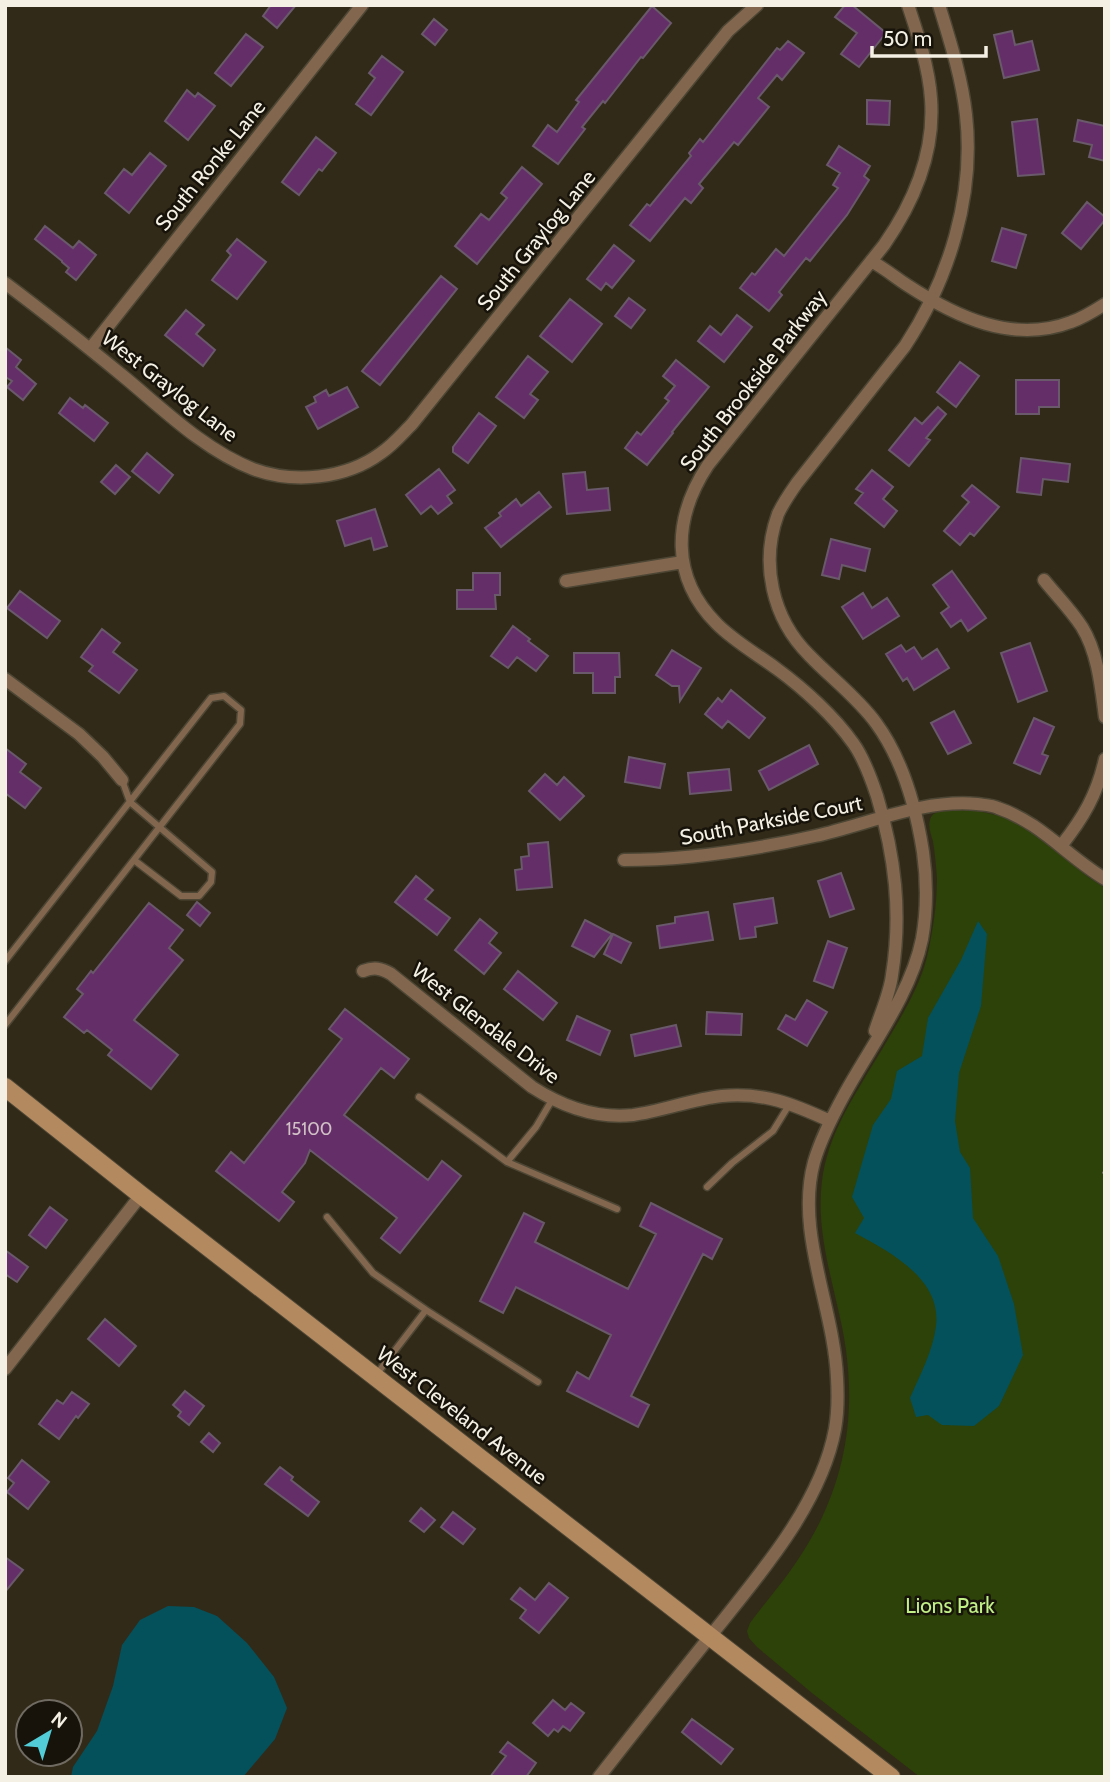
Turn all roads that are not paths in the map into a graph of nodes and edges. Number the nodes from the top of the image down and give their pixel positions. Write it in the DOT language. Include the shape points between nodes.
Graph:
graph roads {
  1 [pos="362,5"];
  2 [pos="757,5"];
  3 [pos="908,5"];
  4 [pos="939,5"];
  5 [pos="871,261"];
  6 [pos="5,283"];
  7 [pos="932,299"];
  8 [pos="1105,304"];
  9 [pos="90,349"];
  10 [pos="328,474"];
  11 [pos="683,562"];
  12 [pos="1044,580"];
  13 [pos="566,581"];
  14 [pos="5,678"];
  15 [pos="1105,717"];
  16 [pos="1105,759"];
  17 [pos="122,780"];
  18 [pos="130,802"];
  19 [pos="914,808"];
  20 [pos="883,818"];
  21 [pos="159,828"];
  22 [pos="1061,846"];
  23 [pos="134,860"];
  24 [pos="624,860"];
  25 [pos="1105,879"];
  26 [pos="5,961"];
  27 [pos="363,971"];
  28 [pos="5,1025"];
  29 [pos="866,1056"];
  30 [pos="5,1087"];
  31 [pos="419,1097"];
  32 [pos="552,1100"];
  33 [pos="790,1103"];
  34 [pos="830,1121"];
  35 [pos="508,1162"];
  36 [pos="707,1187"];
  37 [pos="141,1195"];
  38 [pos="617,1209"];
  39 [pos="327,1217"];
  40 [pos="426,1310"];
  41 [pos="5,1369"];
  42 [pos="375,1376"];
  43 [pos="538,1382"];
  44 [pos="710,1636"];
  45 [pos="599,1777"];
  46 [pos="891,1777"];
  1 -- 9 [label="street, South Ronke Lane"];
  2 -- 10 [label="street, South Graylog Lane" via="727,31 394,444 351,469"];
  3 -- 5 [label="street, South Brookside Parkway" via="926,65 930,135 918,185 902,220"];
  4 -- 7 [label="street, South Brookside Parkway" via="967,116 967,152 959,224"];
  5 -- 7 [label="street"];
  5 -- 11 [label="street, South Brookside Parkway" via="700,478 684,515"];
  6 -- 9 [label="street, West Graylog Lane"];
  7 -- 8 [label="street" via="973,321 1015,330 1069,323"];
  7 -- 19 [label="street, South Brookside Parkway" via="905,346 783,503 769,554 770,581 789,631 886,737"];
  9 -- 10 [label="street, West Graylog Lane" via="223,454 268,473"];
  11 -- 13 [label="street"];
  11 -- 20 [label="street, South Brookside Parkway" via="692,592 718,625 801,688 853,743 872,780"];
  12 -- 15 [label="street" via="1082,627 1093,653"];
  14 -- 17 [label="street" via="79,734"];
  16 -- 22 [label="street" via="1090,804"];
  17 -- 18 [label="lane"];
  18 -- 21 [label="lane"];
  18 -- 21 [label="lane" via="211,698 224,696 241,710 240,724"];
  18 -- 26 [label="lane"];
  19 -- 20 [label="street, South Parkside Court"];
  19 -- 22 [label="street, South Parkside Court" via="960,803 995,806"];
  19 -- 29 [label="street, South Brookside Parkway" via="926,882 922,939 908,980"];
  20 -- 24 [label="street, South Parkside Court" via="734,851"];
  20 -- 29 [label="street, South Brookside Parkway" via="895,873 897,934 892,977"];
  21 -- 23 [label="lane"];
  21 -- 23 [label="lane" via="212,872 211,883 199,896 181,896"];
  22 -- 25 [label="street, South Parkside Court"];
  23 -- 28 [label="lane"];
  27 -- 32 [label="street, West Glendale Drive" via="379,968 391,974"];
  29 -- 34 [label="street, South Brookside Parkway"];
  30 -- 37 [label="main road, West Cleveland Avenue"];
  31 -- 35 [label="lane"];
  32 -- 33 [label="street, West Glendale Drive" via="606,1116 634,1115 722,1096"];
  32 -- 35 [label="lane"];
  33 -- 34 [label="street, West Glendale Drive"];
  33 -- 36 [label="lane" via="773,1131"];
  34 -- 44 [label="street, South Brookside Parkway" via="815,1159 809,1194 810,1228 836,1367 836,1428 804,1509"];
  35 -- 38 [label="lane"];
  37 -- 41 [label="street"];
  37 -- 42 [label="main road, West Cleveland Avenue"];
  39 -- 40 [label="lane" via="373,1273"];
  40 -- 42 [label="lane"];
  40 -- 43 [label="lane"];
  42 -- 44 [label="main road, West Cleveland Avenue"];
  44 -- 45 [label="street, South Brookside Parkway"];
  44 -- 46 [label="main road, West Cleveland Avenue"];
}
